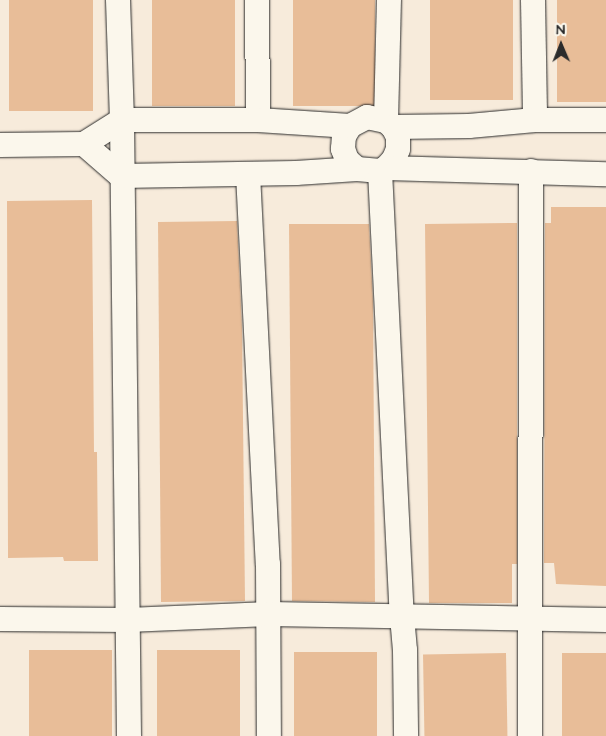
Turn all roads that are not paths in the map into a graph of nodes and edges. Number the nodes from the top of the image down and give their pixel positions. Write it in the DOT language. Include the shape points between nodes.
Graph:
graph roads {
  1 [pos="118,0"];
  2 [pos="257,0"];
  3 [pos="389,0"];
  4 [pos="533,0"];
  5 [pos="122,120"];
  6 [pos="258,120"];
  7 [pos="535,120"];
  8 [pos="606,120"];
  9 [pos="389,124"];
  10 [pos="350,126"];
  11 [pos="84,144"];
  12 [pos="0,145"];
  13 [pos="357,169"];
  14 [pos="383,169"];
  15 [pos="531,171"];
  16 [pos="248,174"];
  17 [pos="606,174"];
  18 [pos="121,176"];
  19 [pos="269,614"];
  20 [pos="402,616"];
  21 [pos="531,618"];
  22 [pos="0,619"];
  23 [pos="128,620"];
  24 [pos="606,620"];
  25 [pos="129,736"];
  26 [pos="269,736"];
  27 [pos="406,736"];
  28 [pos="530,736"];
  1 -- 5 [label="street"];
  2 -- 6 [label="street"];
  3 -- 9 [label="street"];
  4 -- 7 [label="street"];
  5 -- 6 [label="street"];
  5 -- 11 [label="street"];
  5 -- 18 [label="street"];
  6 -- 10 [label="street"];
  7 -- 8 [label="street"];
  7 -- 9 [label="street" via="470,126"];
  9 -- 10 [label="street" via="367,117"];
  9 -- 14 [label="street" via="398,137 398,149 394,159"];
  10 -- 13 [label="street" via="344,136 343,149"];
  11 -- 12 [label="street"];
  11 -- 18 [label="street"];
  13 -- 14 [label="street"];
  13 -- 16 [label="street"];
  14 -- 15 [label="street"];
  14 -- 20 [label="street"];
  15 -- 17 [label="street"];
  15 -- 21 [label="street"];
  16 -- 18 [label="street"];
  16 -- 19 [label="street"];
  18 -- 23 [label="street"];
  19 -- 20 [label="street"];
  19 -- 23 [label="street"];
  19 -- 26 [label="street"];
  20 -- 21 [label="street"];
  20 -- 27 [label="street"];
  21 -- 24 [label="street"];
  21 -- 28 [label="street"];
  22 -- 23 [label="street"];
  23 -- 25 [label="street"];
}
